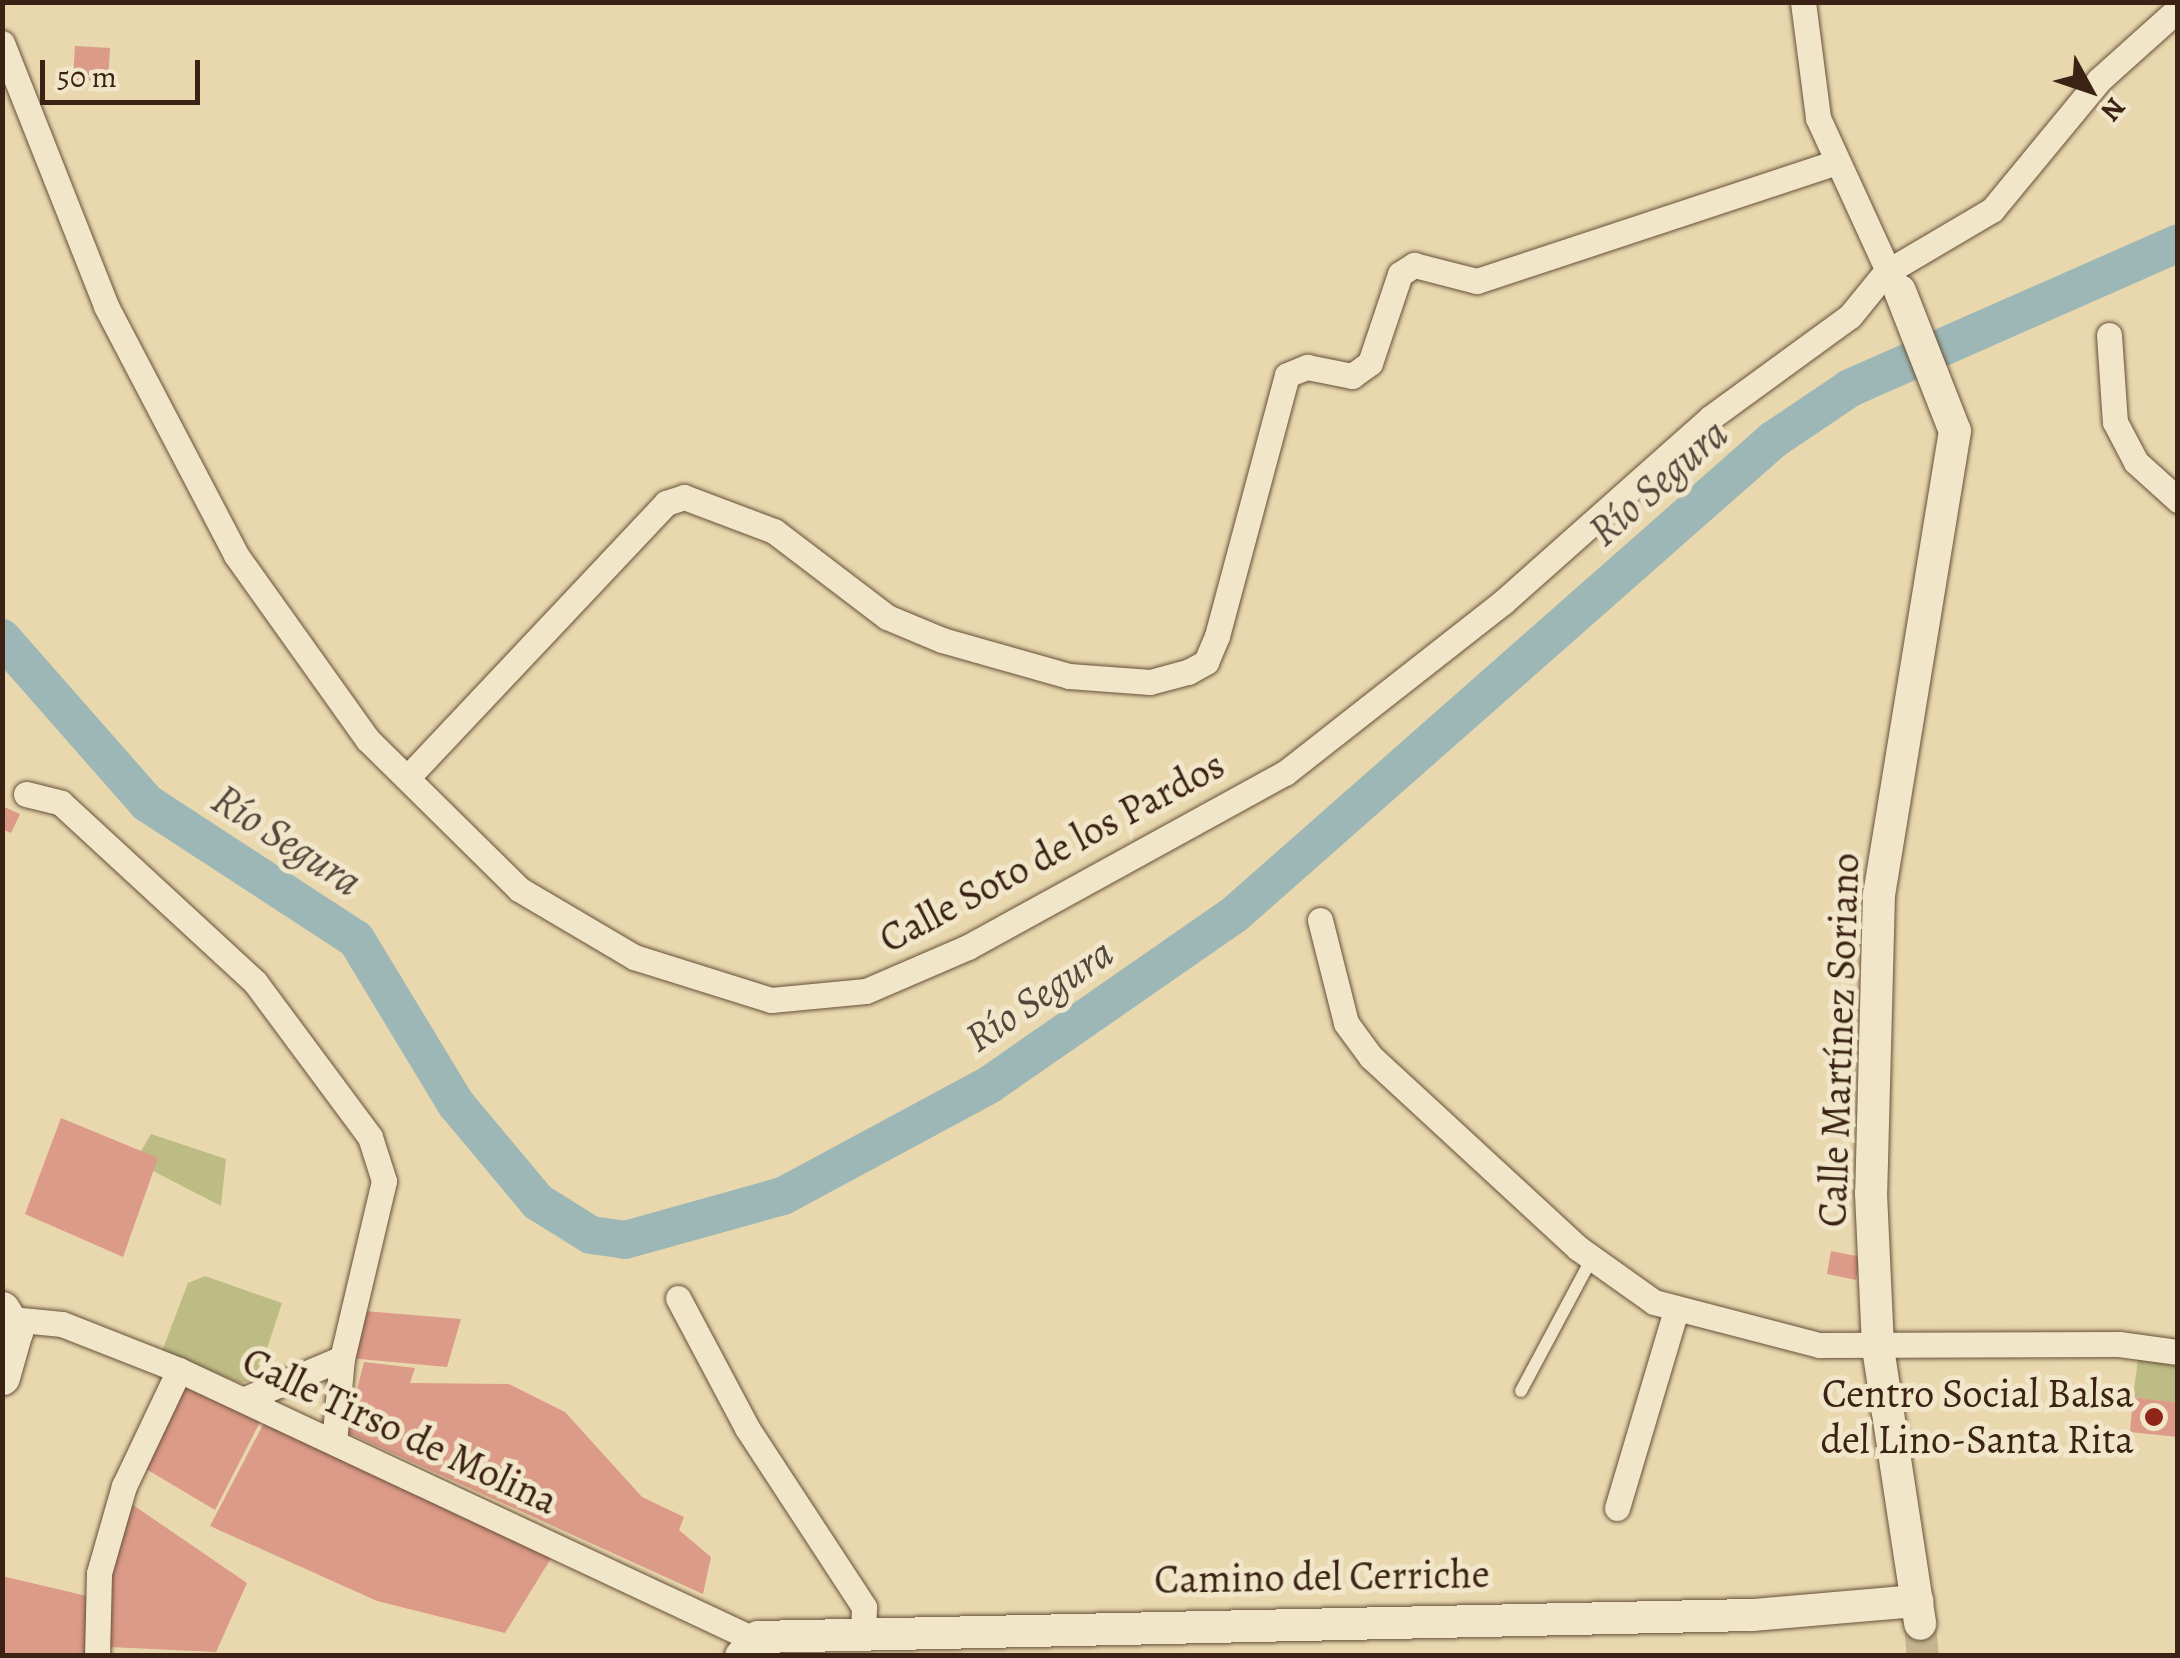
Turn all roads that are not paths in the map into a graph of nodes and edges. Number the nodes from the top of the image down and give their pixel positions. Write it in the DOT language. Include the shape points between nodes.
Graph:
graph roads {
  1 [pos="1803,2"];
  2 [pos="2178,8"];
  3 [pos="2,43"];
  4 [pos="1836,162"];
  5 [pos="1892,282"];
  6 [pos="2108,335"];
  7 [pos="2178,500"];
  8 [pos="406,778"];
  9 [pos="26,794"];
  10 [pos="1320,920"];
  11 [pos="1592,1258"];
  12 [pos="678,1298"];
  13 [pos="1675,1313"];
  14 [pos="7,1314"];
  15 [pos="1878,1348"];
  16 [pos="2178,1352"];
  17 [pos="342,1358"];
  18 [pos="180,1370"];
  19 [pos="2,1378"];
  20 [pos="1521,1392"];
  21 [pos="245,1399"];
  22 [pos="334,1442"];
  23 [pos="1618,1508"];
  24 [pos="1919,1613"];
  25 [pos="863,1633"];
  26 [pos="745,1646"];
  27 [pos="97,1656"];
  1 -- 4 [label="street" via="1818,118"];
  2 -- 5 [label="street, Calle Soto de los Pardos" via="2099,80 1992,210"];
  3 -- 8 [label="street, Calle Soto de los Pardos" via="106,306 236,555 368,740"];
  4 -- 5 [label="street"];
  4 -- 8 [label="street" via="1477,281 1414,266 1400,274 1370,363 1352,376 1307,368 1287,375 1218,636 1206,662 1188,672 1150,682 1069,676 942,640 887,617 774,531 684,497 666,502"];
  5 -- 8 [label="street, Calle Soto de los Pardos" via="1710,418 1503,602 1284,773 968,947 866,991 771,1000 634,957 518,890"];
  5 -- 15 [label="street, Calle Martínez Soriano" via="1947,396 1947,512 1880,894 1870,1193"];
  6 -- 7 [label="street" via="2115,422 2136,462"];
  9 -- 17 [label="street" via="61,802 117,851 255,982 342,1093 384,1181"];
  10 -- 11 [label="street" via="1349,1031 1442,1128"];
  11 -- 13 [label="street"];
  11 -- 20 [label="lane"];
  12 -- 25 [label="street" via="747,1428 864,1607"];
  13 -- 15 [label="street"];
  13 -- 23 [label="street"];
  14 -- 18 [label="street, Calle Tirso de Molina" via="62,1324"];
  14 -- 19 [label="main road"];
  15 -- 16 [label="street" via="2118,1344"];
  15 -- 24 [label="street, Calle Martínez Soriano"];
  17 -- 21 [label="street"];
  17 -- 22 [label="street"];
  18 -- 21 [label="street, Calle Tirso de Molina"];
  18 -- 27 [label="street" via="124,1486 99,1573"];
  21 -- 22 [label="street, Calle Tirso de Molina"];
  22 -- 26 [label="street, Calle Tirso de Molina"];
  24 -- 25 [label="street, Camino del Cerriche"];
  25 -- 26 [label="street, Camino del Cerriche"];
}
